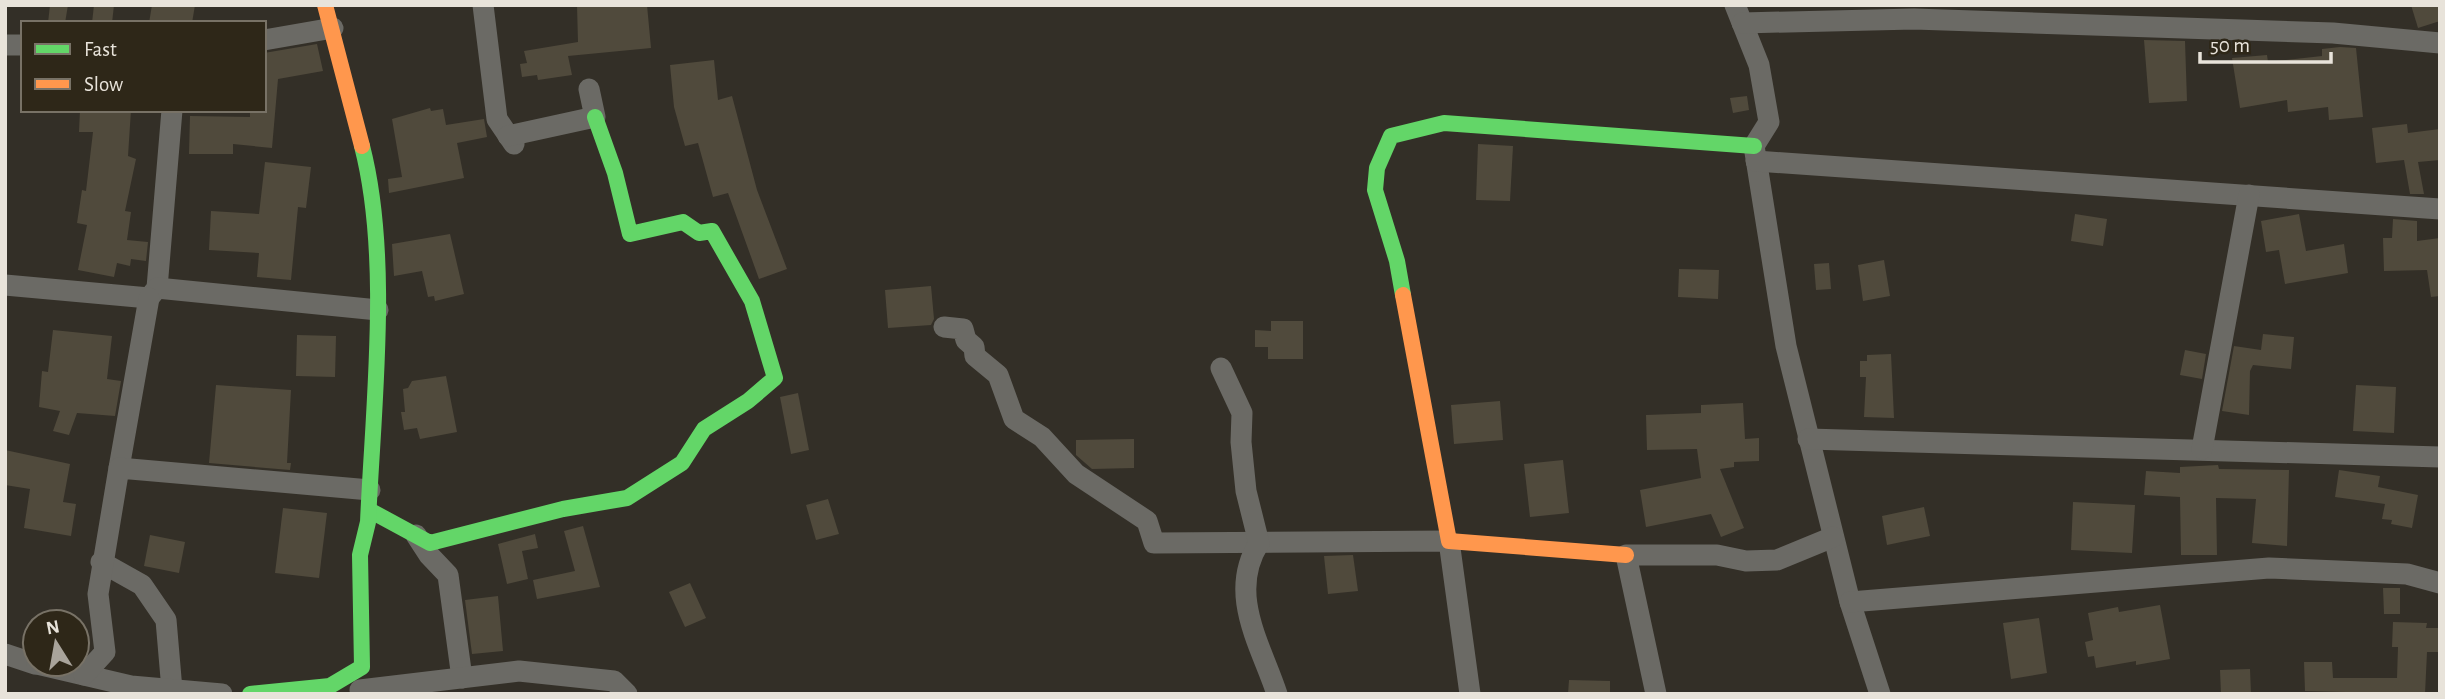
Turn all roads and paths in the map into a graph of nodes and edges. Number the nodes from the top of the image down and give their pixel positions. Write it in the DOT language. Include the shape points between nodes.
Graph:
graph roads {
  1 [pos="325,5"];
  2 [pos="483,5"];
  3 [pos="1739,14"];
  4 [pos="333,28"];
  5 [pos="266,40"];
  6 [pos="2440,43"];
  7 [pos="589,89"];
  8 [pos="172,112"];
  9 [pos="595,117"];
  10 [pos="1755,154"];
  11 [pos="2249,195"];
  12 [pos="2440,209"];
  13 [pos="5,285"];
  14 [pos="153,293"];
  15 [pos="378,310"];
  16 [pos="944,327"];
  17 [pos="1221,369"];
  18 [pos="1808,439"];
  19 [pos="2202,449"];
  20 [pos="2440,457"];
  21 [pos="119,468"];
  22 [pos="370,500"];
  23 [pos="416,535"];
  24 [pos="1833,537"];
  25 [pos="1449,541"];
  26 [pos="1259,543"];
  27 [pos="1626,555"];
  28 [pos="101,562"];
  29 [pos="2440,583"];
  30 [pos="1850,603"];
  31 [pos="91,667"];
  32 [pos="362,667"];
  33 [pos="91,677"];
  34 [pos="462,678"];
  35 [pos="172,690"];
  36 [pos="360,692"];
  37 [pos="222,694"];
  38 [pos="250,694"];
  39 [pos="627,694"];
  40 [pos="1277,694"];
  41 [pos="1469,694"];
  42 [pos="1656,694"];
  43 [pos="1880,694"];
  1 -- 4 [label="street"];
  2 -- 9 [label="street" via="497,119 511,140"];
  3 -- 6 [label="street" via="2333,33"];
  3 -- 10 [label="street" via="1759,65 1769,122"];
  4 -- 5 [label="street"];
  4 -- 15 [label="street" via="371,180"];
  7 -- 9 [label="street"];
  8 -- 14 [label="street"];
  9 -- 23 [label="street" via="630,234 683,222 699,233 712,231 752,301 775,378 704,429 682,463 627,498 563,509 430,543"];
  10 -- 11 [label="street"];
  10 -- 18 [label="street" via="1786,346"];
  10 -- 25 [label="street" via="1444,123 1391,136 1377,168 1376,190 1397,261"];
  11 -- 12 [label="street"];
  11 -- 19 [label="street"];
  13 -- 14 [label="street"];
  14 -- 15 [label="street"];
  14 -- 21 [label="street"];
  15 -- 22 [label="street"];
  16 -- 26 [label="street" via="963,329 975,356 998,375 1014,419 1042,437 1076,474 1147,521 1154,543"];
  17 -- 26 [label="street" via="1242,413 1246,491"];
  18 -- 19 [label="street"];
  18 -- 24 [label="street"];
  19 -- 20 [label="street"];
  21 -- 22 [label="street"];
  21 -- 28 [label="street"];
  22 -- 23 [label="street"];
  22 -- 32 [label="street" via="360,555"];
  23 -- 34 [label="street" via="448,575"];
  24 -- 27 [label="street" via="1777,560"];
  24 -- 30 [label="street"];
  25 -- 26 [label="street"];
  25 -- 27 [label="street"];
  25 -- 41 [label="street"];
  26 -- 40 [label="street" via="1252,554 1245,595 1255,639"];
  27 -- 42 [label="street"];
  28 -- 31 [label="street" via="97,594 105,652"];
  28 -- 35 [label="street" via="142,585 166,620"];
  29 -- 30 [label="street" via="2407,574 2269,568"];
  30 -- 43 [label="street"];
  32 -- 36 [label="street"];
  32 -- 38 [label="street" via="330,686"];
  33 -- 35 [label="street"];
  34 -- 36 [label="street"];
  34 -- 39 [label="street" via="519,671 614,681"];
  35 -- 37 [label="street"];
}
